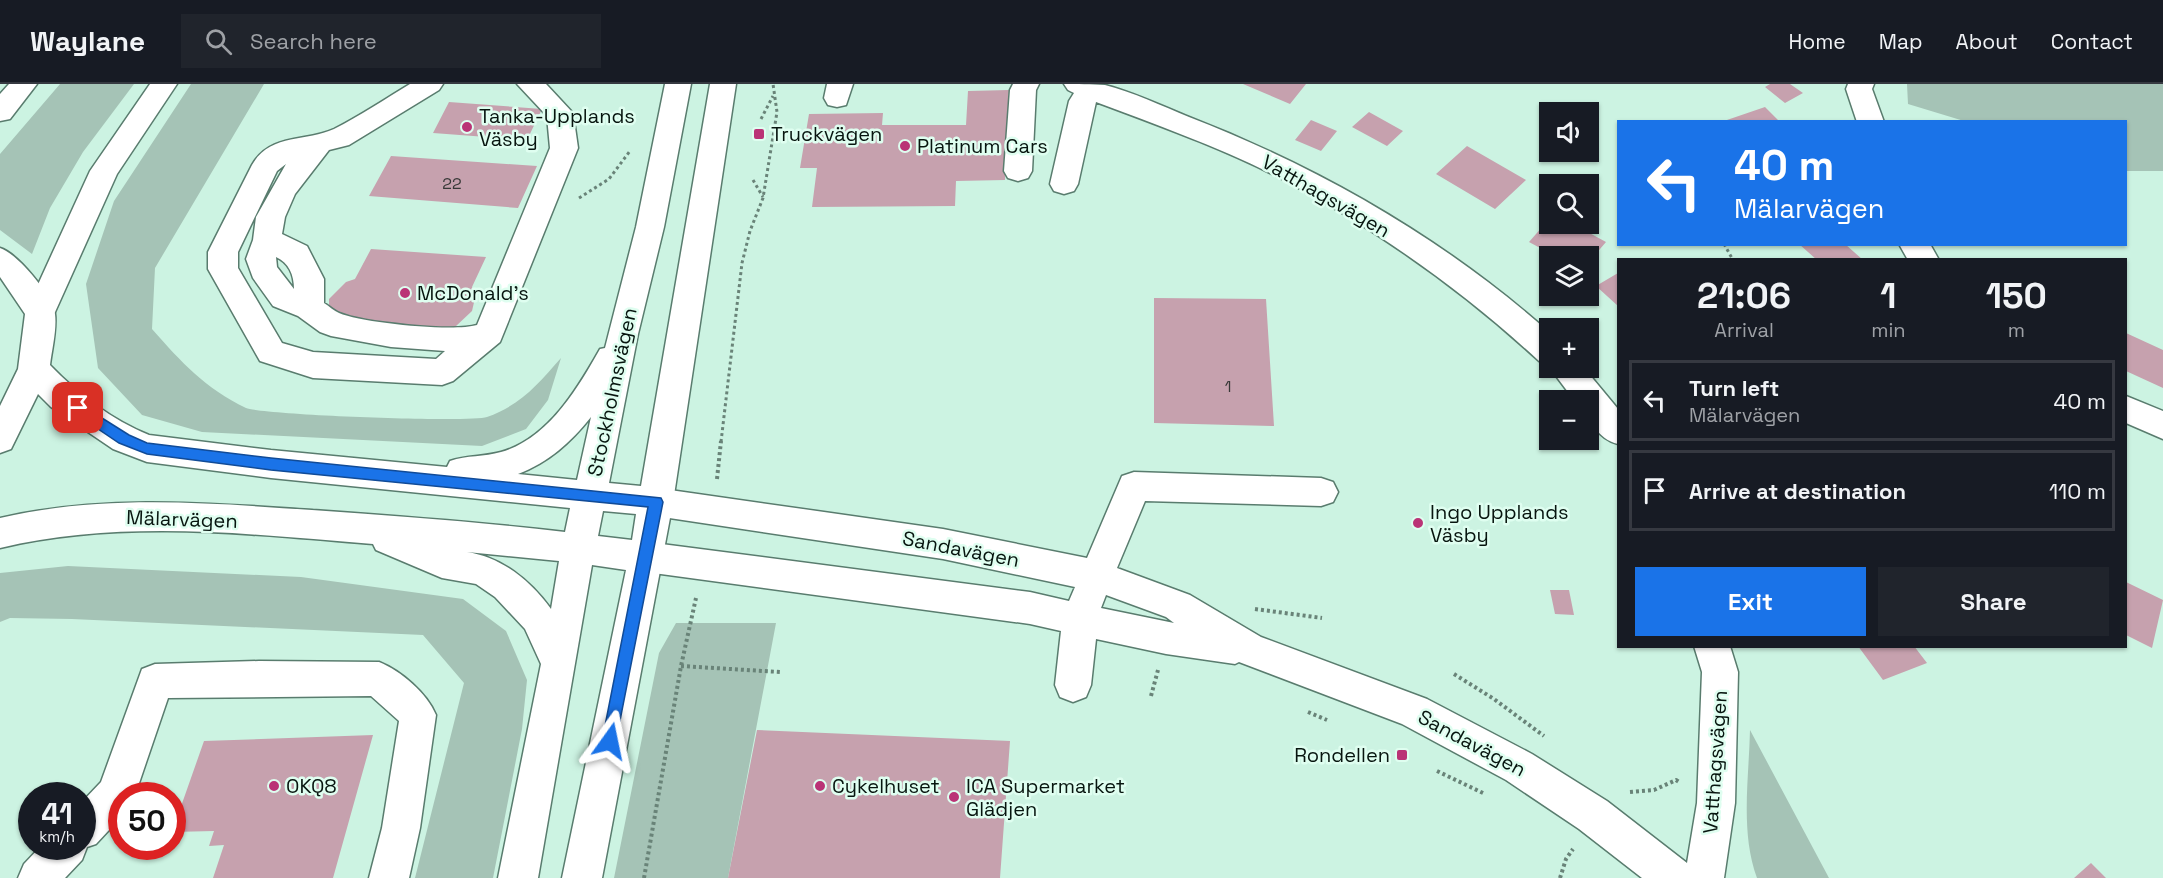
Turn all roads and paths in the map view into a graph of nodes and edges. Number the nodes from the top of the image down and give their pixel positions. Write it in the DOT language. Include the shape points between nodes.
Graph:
graph roads {
  1 [pos="24,84"];
  2 [pos="164,84"];
  3 [pos="430,84"];
  4 [pos="530,84"];
  5 [pos="678,84"];
  6 [pos="723,84"];
  7 [pos="773,84"];
  8 [pos="1026,84"];
  9 [pos="1858,86"];
  10 [pos="1084,87"];
  11 [pos="774,94"];
  12 [pos="0,112"];
  13 [pos="761,119"];
  14 [pos="1870,120"];
  15 [pos="320,142"];
  16 [pos="631,151"];
  17 [pos="1018,171"];
  18 [pos="753,180"];
  19 [pos="1064,184"];
  20 [pos="764,198"];
  21 [pos="533,227"];
  22 [pos="0,259"];
  23 [pos="40,313"];
  24 [pos="489,333"];
  25 [pos="623,334"];
  26 [pos="1539,342"];
  27 [pos="34,369"];
  28 [pos="1574,378"];
  29 [pos="2127,409"];
  30 [pos="2163,426"];
  31 [pos="1617,430"];
  32 [pos="0,439"];
  33 [pos="350,471"];
  34 [pos="717,477"];
  35 [pos="1321,492"];
  36 [pos="589,496"];
  37 [pos="656,502"];
  38 [pos="365,529"];
  39 [pos="0,533"];
  40 [pos="578,548"];
  41 [pos="646,557"];
  42 [pos="1097,576"];
  43 [pos="696,600"];
  44 [pos="1080,617"];
  45 [pos="1713,648"];
  46 [pos="1249,649"];
  47 [pos="559,664"];
  48 [pos="681,666"];
  49 [pos="780,672"];
  50 [pos="1454,674"];
  51 [pos="1073,686"];
  52 [pos="1551,742"];
  53 [pos="1623,792"];
  54 [pos="1716,803"];
  55 [pos="96,815"];
  56 [pos="1575,847"];
  57 [pos="55,860"];
  58 [pos="38,878"];
  59 [pos="389,878"];
  60 [pos="518,878"];
  61 [pos="582,878"];
  62 [pos="644,878"];
  63 [pos="1560,878"];
  64 [pos="1674,878"];
  65 [pos="1704,878"];
  1 -- 12 [label="main road"];
  2 -- 23 [label="main road" via="104,171"];
  3 -- 15 [label="main road" via="339,138"];
  4 -- 21 [label="main road" via="560,113 564,148"];
  5 -- 25 [label="main road, Stockholmsvägen" via="650,226"];
  6 -- 37 [label="main road"];
  7 -- 11 [label="path"];
  8 -- 17 [label="main road"];
  9 -- 14 [label="main road"];
  10 -- 19 [label="main road"];
  10 -- 26 [label="main road, Vatthagsvägen" via="1248,152 1345,203 1436,261 1508,313"];
  11 -- 13 [label="path"];
  11 -- 20 [label="path" via="777,112"];
  15 -- 24 [label="main road" via="306,157 265,231 268,240 261,259 263,270 284,298 309,308 331,324 391,335 470,339"];
  15 -- 24 [label="main road" via="287,149 266,165 223,252 223,269 271,352 313,365 442,372"];
  16 -- 21 [label="path" via="609,179"];
  18 -- 20 [label="path"];
  20 -- 34 [label="path" via="742,263"];
  21 -- 24 [label="main road"];
  22 -- 23 [label="main road" via="18,277"];
  23 -- 27 [label="main road"];
  25 -- 33 [label="main road" via="596,385 569,422 538,447 505,465 458,472"];
  25 -- 36 [label="main road, Stockholmsvägen"];
  27 -- 32 [label="main road"];
  27 -- 33 [label="main road" via="62,398 124,439 147,448"];
  28 -- 31 [label="main road"];
  29 -- 30 [label="main road"];
  33 -- 36 [label="main road"];
  35 -- 42 [label="main road" via="1134,486"];
  36 -- 37 [label="main road"];
  36 -- 40 [label="main road, Stockholmsvägen"];
  37 -- 41 [label="main road"];
  37 -- 42 [label="main road, Sandavägen" via="943,544"];
  38 -- 39 [label="main road, Mälarvägen" via="210,518 108,517"];
  38 -- 40 [label="main road, Mälarvägen"];
  38 -- 47 [label="main road, Mälarvägen" via="442,563 484,570 507,585 537,618"];
  40 -- 41 [label="main road, Mälarvägen"];
  40 -- 47 [label="main road, Stockholmsvägen"];
  41 -- 44 [label="main road, Sandavägen"];
  41 -- 61 [label="main road"];
  42 -- 44 [label="main road"];
  42 -- 46 [label="main road, Sandavägen" via="1178,606"];
  43 -- 48 [label="path"];
  44 -- 46 [label="main road, Sandavägen" via="1166,638"];
  44 -- 51 [label="main road"];
  45 -- 54 [label="main road, Vatthagsvägen" via="1720,672"];
  46 -- 64 [label="main road, Sandavägen" via="1414,711 1519,767 1593,815"];
  47 -- 60 [label="main road, Stockholmsvägen"];
  48 -- 49 [label="path"];
  48 -- 62 [label="path"];
  50 -- 52 [label="path"];
  53 -- 54 [label="path" via="1646,793 1676,780"];
  54 -- 65 [label="main road, Vatthagsvägen"];
  55 -- 59 [label="main road" via="116,794 155,681 379,679 418,715 401,828"];
  56 -- 63 [label="path"];
  57 -- 58 [label="main road"];
}
